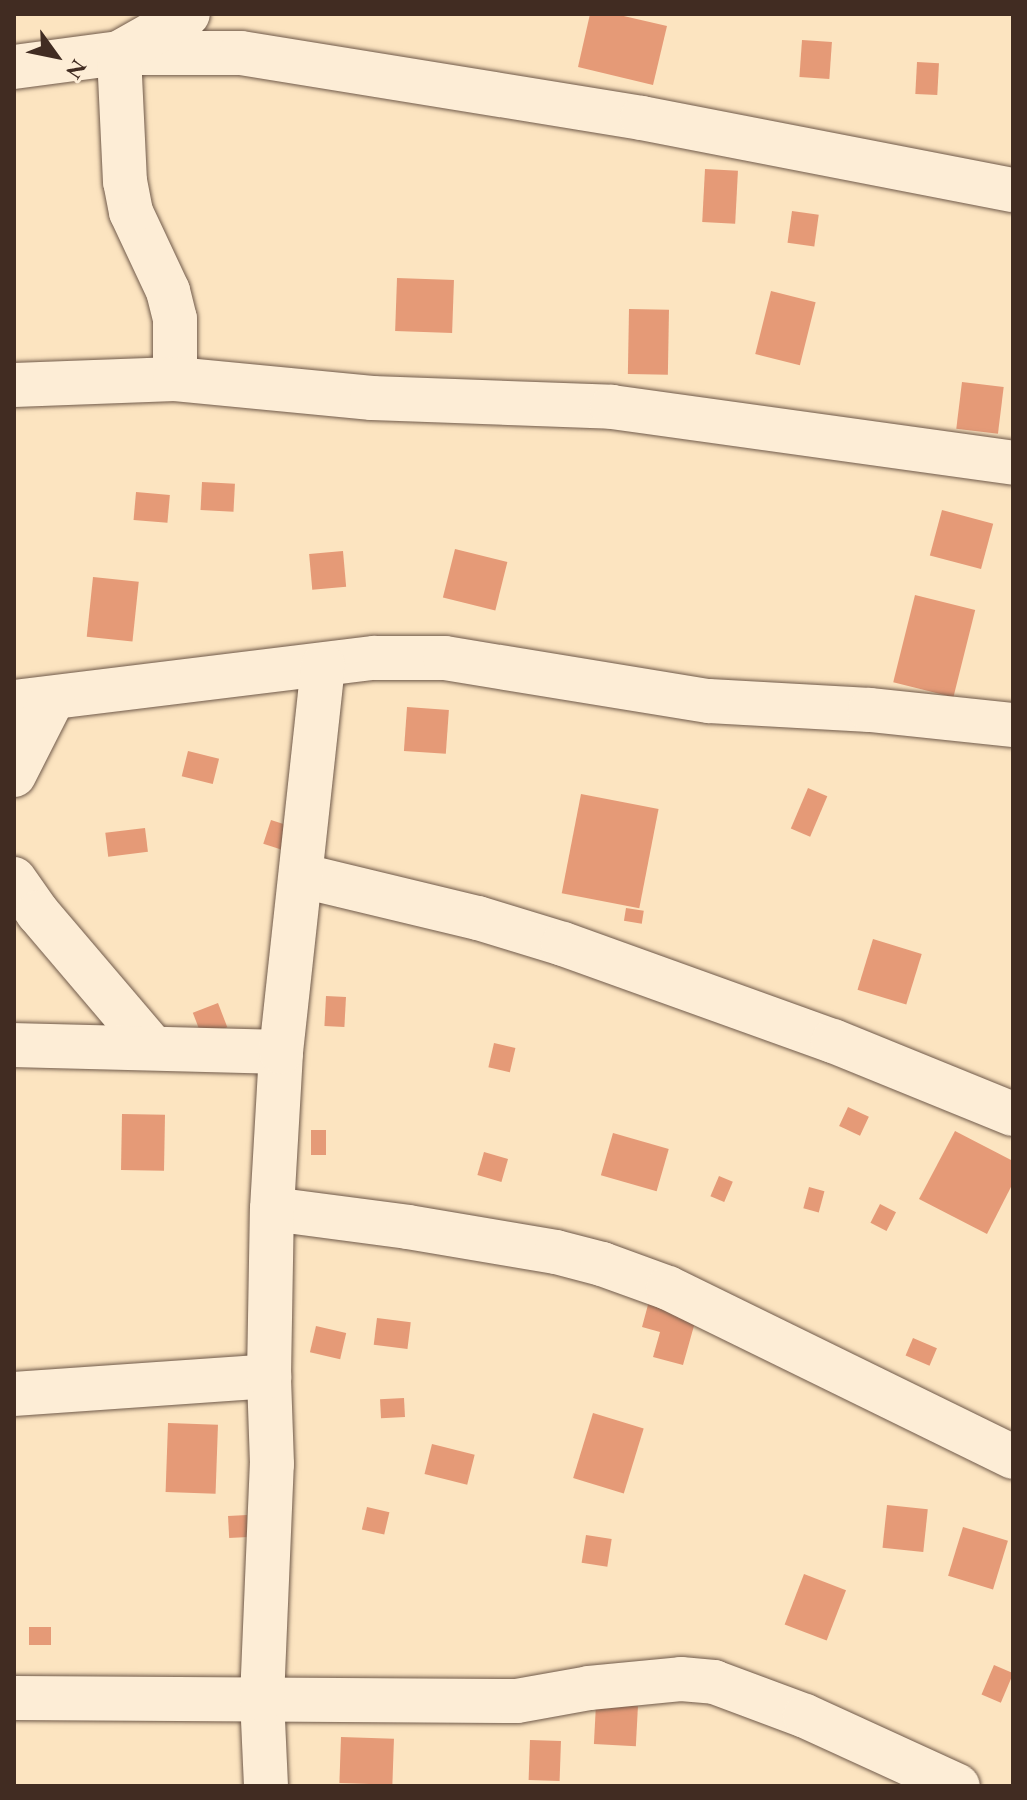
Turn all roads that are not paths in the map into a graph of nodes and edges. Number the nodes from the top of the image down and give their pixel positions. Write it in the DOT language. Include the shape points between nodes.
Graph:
graph roads {
  1 [pos="188,14"];
  2 [pos="119,53"];
  3 [pos="14,67"];
  4 [pos="1013,190"];
  5 [pos="175,379"];
  6 [pos="14,385"];
  7 [pos="1013,463"];
  8 [pos="323,665"];
  9 [pos="33,700"];
  10 [pos="1013,725"];
  11 [pos="14,775"];
  12 [pos="303,876"];
  13 [pos="14,879"];
  14 [pos="14,1045"];
  15 [pos="152,1047"];
  16 [pos="281,1052"];
  17 [pos="1013,1114"];
  18 [pos="272,1209"];
  19 [pos="269,1376"];
  20 [pos="14,1394"];
  21 [pos="1013,1457"];
  22 [pos="14,1698"];
  23 [pos="262,1699"];
  24 [pos="266,1786"];
  25 [pos="958,1786"];
  1 -- 2 [label="street"];
  2 -- 3 [label="street"];
  2 -- 4 [label="street" via="241,53 642,118"];
  2 -- 5 [label="street" via="125,182 131,212 168,291 175,319"];
  5 -- 6 [label="street"];
  5 -- 7 [label="street" via="372,398 612,407"];
  8 -- 9 [label="street"];
  8 -- 10 [label="street" via="374,658 445,658 709,701"];
  8 -- 12 [label="street"];
  9 -- 11 [label="street"];
  12 -- 16 [label="street"];
  12 -- 17 [label="street" via="563,944 833,1041"];
  13 -- 15 [label="street"];
  14 -- 15 [label="street"];
  15 -- 16 [label="street"];
  16 -- 18 [label="street"];
  18 -- 19 [label="street"];
  18 -- 21 [label="street" via="408,1227 602,1264 668,1288"];
  19 -- 20 [label="street"];
  19 -- 23 [label="street" via="272,1464"];
  22 -- 23 [label="street"];
  23 -- 24 [label="street"];
  23 -- 25 [label="street" via="517,1701 681,1679 714,1682 805,1716"];
}
